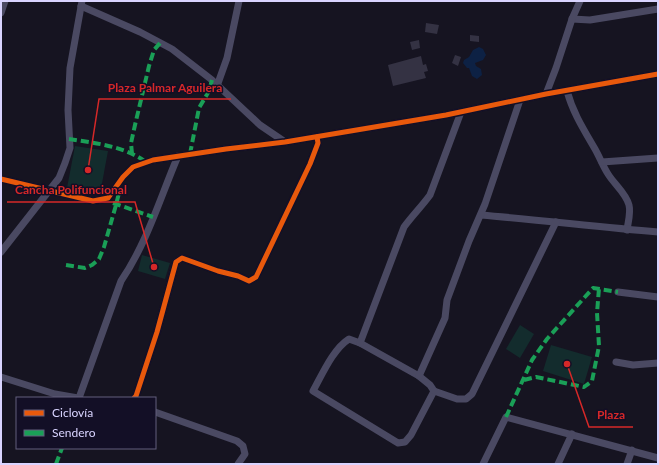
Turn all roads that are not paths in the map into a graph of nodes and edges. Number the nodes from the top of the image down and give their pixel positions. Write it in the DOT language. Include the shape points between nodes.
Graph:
graph roads {
  1 [pos="5,1"];
  2 [pos="239,1"];
  3 [pos="580,1"];
  4 [pos="82,4"];
  5 [pos="658,9"];
  6 [pos="1,13"];
  7 [pos="572,19"];
  8 [pos="658,74"];
  9 [pos="217,86"];
  10 [pos="567,91"];
  11 [pos="546,94"];
  12 [pos="520,100"];
  13 [pos="461,112"];
  14 [pos="317,137"];
  15 [pos="285,142"];
  16 [pos="178,156"];
  17 [pos="658,158"];
  18 [pos="602,162"];
  19 [pos="1,179"];
  20 [pos="49,191"];
  21 [pos="481,216"];
  22 [pos="556,222"];
  23 [pos="627,230"];
  24 [pos="658,232"];
  25 [pos="1,252"];
  26 [pos="618,292"];
  27 [pos="658,297"];
  28 [pos="360,343"];
  29 [pos="616,362"];
  30 [pos="658,364"];
  31 [pos="419,376"];
  32 [pos="1,377"];
  33 [pos="434,391"];
  34 [pos="73,397"];
  35 [pos="79,397"];
  36 [pos="135,397"];
  37 [pos="156,412"];
  38 [pos="572,434"];
  39 [pos="632,450"];
  40 [pos="658,458"];
  41 [pos="238,464"];
  42 [pos="483,464"];
  43 [pos="558,464"];
  44 [pos="627,464"];
  1 -- 6 [label="street"];
  2 -- 9 [label="street" via="227,58"];
  3 -- 7 [label="street"];
  4 -- 9 [label="street" via="172,49"];
  4 -- 20 [label="street" via="70,68 70,148 59,178"];
  5 -- 7 [label="street" via="590,20"];
  7 -- 11 [label="street"];
  8 -- 10 [label="street"];
  9 -- 15 [label="street" via="260,125"];
  10 -- 11 [label="street"];
  10 -- 18 [label="street" via="574,112"];
  11 -- 12 [label="street"];
  12 -- 13 [label="street"];
  12 -- 21 [label="street"];
  13 -- 14 [label="street"];
  13 -- 28 [label="street" via="430,194 404,227"];
  14 -- 15 [label="street"];
  14 -- 36 [label="street" via="318,143 312,157 256,276 249,281 182,258 176,262 157,332"];
  15 -- 16 [label="street"];
  16 -- 20 [label="street" via="153,160 133,167 123,176 108,198 93,201"];
  16 -- 35 [label="street" via="132,264 121,281"];
  17 -- 18 [label="street"];
  18 -- 23 [label="street" via="608,175 630,205"];
  19 -- 20 [label="street"];
  20 -- 25 [label="street"];
  21 -- 22 [label="street"];
  21 -- 31 [label="street" via="447,300 445,318"];
  22 -- 23 [label="street"];
  22 -- 33 [label="street" via="472,394 466,399 457,399"];
  23 -- 24 [label="street"];
  26 -- 27 [label="street"];
  28 -- 31 [label="street"];
  28 -- 33 [label="street" via="350,339 343,343 313,391 398,443 405,442 411,435"];
  29 -- 30 [label="street" via="633,365"];
  31 -- 33 [label="street"];
  32 -- 34 [label="street"];
  37 -- 41 [label="street" via="237,441 243,446 245,454"];
  38 -- 39 [label="street"];
  38 -- 42 [label="street" via="506,417"];
  38 -- 43 [label="street"];
  39 -- 40 [label="street"];
  39 -- 44 [label="street"];
}
